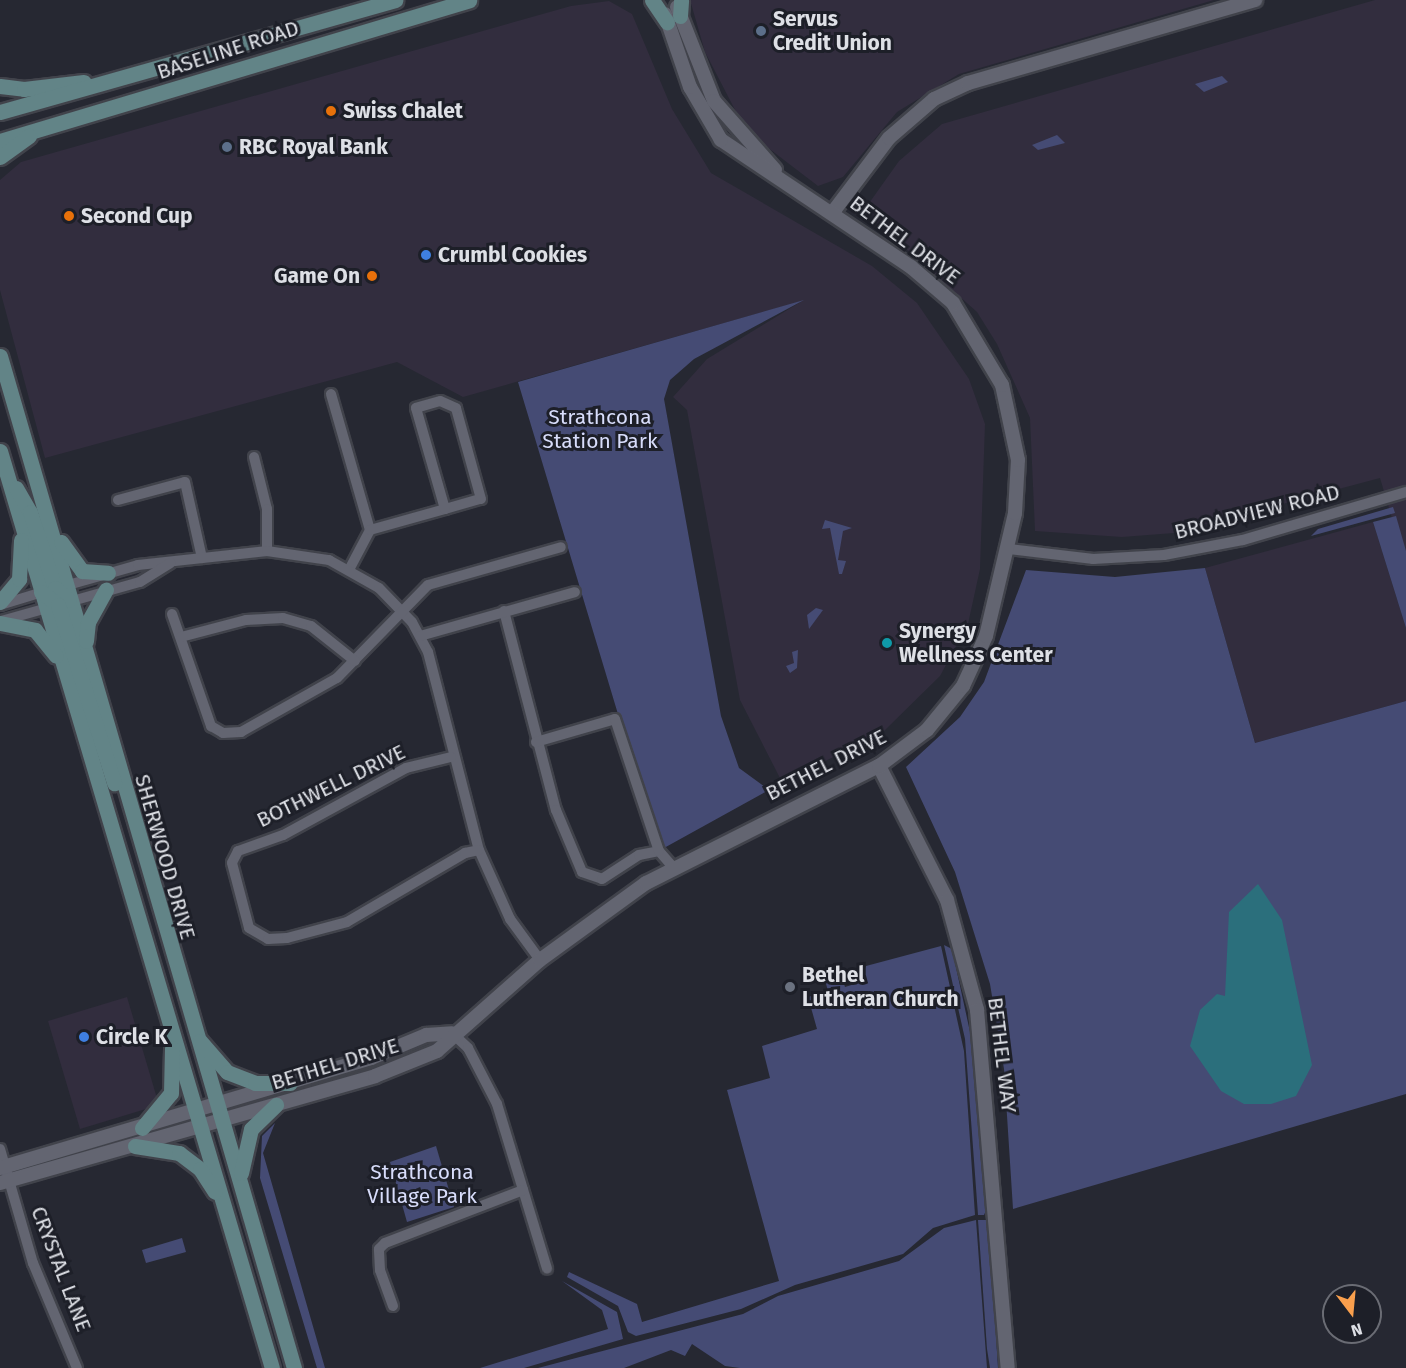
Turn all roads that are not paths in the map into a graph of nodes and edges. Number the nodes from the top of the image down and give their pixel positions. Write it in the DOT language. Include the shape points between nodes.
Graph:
graph roads {
  1 [pos="395,0"];
  2 [pos="469,0"];
  3 [pos="652,0"];
  4 [pos="661,0"];
  5 [pos="675,0"];
  6 [pos="1255,0"];
  7 [pos="676,12"];
  8 [pos="108,81"];
  9 [pos="0,86"];
  10 [pos="0,112"];
  11 [pos="36,131"];
  12 [pos="0,141"];
  13 [pos="0,157"];
  14 [pos="833,212"];
  15 [pos="0,356"];
  16 [pos="331,394"];
  17 [pos="0,451"];
  18 [pos="254,457"];
  19 [pos="6,470"];
  20 [pos="1406,492"];
  21 [pos="118,500"];
  22 [pos="445,509"];
  23 [pos="21,525"];
  24 [pos="370,530"];
  25 [pos="51,532"];
  26 [pos="561,548"];
  27 [pos="1009,549"];
  28 [pos="267,551"];
  29 [pos="202,558"];
  30 [pos="172,561"];
  31 [pos="350,568"];
  32 [pos="108,573"];
  33 [pos="106,590"];
  34 [pos="575,592"];
  35 [pos="56,597"];
  36 [pos="0,603"];
  37 [pos="402,610"];
  38 [pos="504,611"];
  39 [pos="172,614"];
  40 [pos="0,622"];
  41 [pos="420,636"];
  42 [pos="181,637"];
  43 [pos="355,661"];
  44 [pos="62,664"];
  45 [pos="94,683"];
  46 [pos="536,742"];
  47 [pos="451,757"];
  48 [pos="879,766"];
  49 [pos="133,825"];
  50 [pos="479,850"];
  51 [pos="659,851"];
  52 [pos="673,867"];
  53 [pos="540,960"];
  54 [pos="172,1030"];
  55 [pos="453,1033"];
  56 [pos="197,1037"];
  57 [pos="290,1083"];
  58 [pos="217,1105"];
  59 [pos="276,1105"];
  60 [pos="196,1111"];
  61 [pos="222,1121"];
  62 [pos="142,1128"];
  63 [pos="201,1128"];
  64 [pos="135,1146"];
  65 [pos="0,1149"];
  66 [pos="2,1167"];
  67 [pos="4,1182"];
  68 [pos="523,1190"];
  69 [pos="242,1191"];
  70 [pos="222,1203"];
  71 [pos="547,1269"];
  72 [pos="393,1306"];
  73 [pos="77,1368"];
  74 [pos="272,1368"];
  75 [pos="294,1368"];
  76 [pos="1008,1368"];
  1 -- 8 [label="main road, BASELINE ROAD"];
  2 -- 11 [label="main road, BASELINE ROAD"];
  3 -- 7 [label="main road"];
  4 -- 7 [label="street, BETHEL DRIVE"];
  5 -- 7 [label="street, BETHEL DRIVE"];
  6 -- 14 [label="street" via="968,83 934,99 889,138"];
  7 -- 14 [label="street, BETHEL DRIVE" via="714,101 782,178"];
  8 -- 9 [label="main road" via="24,89"];
  8 -- 10 [label="main road, BASELINE ROAD"];
  11 -- 12 [label="main road, BASELINE ROAD"];
  11 -- 13 [label="main road"];
  14 -- 27 [label="street, BETHEL DRIVE" via="948,299 981,343 1002,385 1018,460"];
  15 -- 25 [label="main road, SHERWOOD DRIVE"];
  16 -- 24 [label="street"];
  17 -- 19 [label="main road, SHERWOOD DRIVE"];
  18 -- 28 [label="street" via="267,509"];
  19 -- 23 [label="main road, SHERWOOD DRIVE"];
  19 -- 35 [label="main road" via="30,512"];
  20 -- 27 [label="street, BROADVIEW ROAD" via="1174,554 1093,559"];
  21 -- 29 [label="street" via="185,482"];
  22 -- 22 [label="street" via="481,499 456,408 440,401 416,408"];
  22 -- 24 [label="street"];
  23 -- 35 [label="main road, SHERWOOD DRIVE"];
  23 -- 36 [label="main road" via="19,579"];
  24 -- 31 [label="street"];
  25 -- 32 [label="main road" via="82,571"];
  25 -- 35 [label="main road, SHERWOOD DRIVE"];
  26 -- 37 [label="street" via="428,585"];
  27 -- 48 [label="street, BETHEL DRIVE" via="986,636 963,686 927,730"];
  28 -- 29 [label="street"];
  28 -- 31 [label="street" via="294,551"];
  29 -- 30 [label="street"];
  30 -- 32 [label="street"];
  30 -- 33 [label="street" via="140,582"];
  31 -- 37 [label="street"];
  32 -- 35 [label="street"];
  33 -- 35 [label="street"];
  33 -- 45 [label="main road" via="87,631"];
  34 -- 38 [label="street"];
  35 -- 36 [label="street"];
  35 -- 40 [label="street"];
  35 -- 44 [label="main road, SHERWOOD DRIVE"];
  35 -- 45 [label="main road, SHERWOOD DRIVE"];
  35 -- 49 [label="main road" via="104,763"];
  37 -- 41 [label="street"];
  37 -- 43 [label="street"];
  38 -- 41 [label="street"];
  38 -- 46 [label="street"];
  39 -- 42 [label="street"];
  40 -- 44 [label="main road" via="35,630"];
  41 -- 47 [label="street" via="435,675"];
  42 -- 43 [label="street" via="246,620 283,618 312,626"];
  42 -- 43 [label="street" via="207,719 223,733 241,732 279,713"];
  44 -- 54 [label="main road, SHERWOOD DRIVE"];
  45 -- 49 [label="main road, SHERWOOD DRIVE"];
  46 -- 51 [label="street" via="615,719"];
  46 -- 51 [label="street" via="565,836 587,878 602,879 639,855"];
  47 -- 50 [label="street"];
  47 -- 50 [label="street, BOTHWELL DRIVE" via="406,768 283,835 238,851 232,863 249,928 268,939 287,938 347,922 465,853"];
  48 -- 52 [label="street, BETHEL DRIVE"];
  48 -- 76 [label="street, BETHEL WAY" via="947,900 977,1010"];
  49 -- 56 [label="main road, SHERWOOD DRIVE"];
  50 -- 53 [label="street" via="510,919"];
  51 -- 52 [label="street"];
  52 -- 53 [label="street, BETHEL DRIVE"];
  53 -- 55 [label="street, BETHEL DRIVE"];
  54 -- 60 [label="main road, SHERWOOD DRIVE"];
  54 -- 62 [label="main road" via="171,1093"];
  55 -- 57 [label="street, BETHEL DRIVE" via="426,1035"];
  55 -- 59 [label="street, BETHEL DRIVE" via="437,1051 407,1065"];
  55 -- 68 [label="street" via="468,1048 498,1104"];
  56 -- 57 [label="main road" via="227,1072 255,1083"];
  56 -- 58 [label="main road, SHERWOOD DRIVE"];
  57 -- 58 [label="street, BETHEL DRIVE"];
  58 -- 60 [label="street, BETHEL DRIVE"];
  58 -- 61 [label="main road, SHERWOOD DRIVE"];
  59 -- 61 [label="street, BETHEL DRIVE"];
  59 -- 69 [label="main road" via="259,1118 244,1146"];
  60 -- 62 [label="street, BETHEL DRIVE"];
  60 -- 63 [label="main road, SHERWOOD DRIVE"];
  61 -- 63 [label="street, BETHEL DRIVE"];
  61 -- 69 [label="main road, SHERWOOD DRIVE"];
  62 -- 66 [label="street, BETHEL DRIVE"];
  63 -- 64 [label="street, BETHEL DRIVE"];
  63 -- 70 [label="main road, SHERWOOD DRIVE"];
  64 -- 67 [label="street, BETHEL DRIVE"];
  64 -- 70 [label="main road" via="188,1158"];
  65 -- 66 [label="street, CRYSTAL LANE"];
  66 -- 67 [label="street, CRYSTAL LANE"];
  67 -- 73 [label="street, CRYSTAL LANE"];
  68 -- 71 [label="street"];
  68 -- 72 [label="street" via="385,1243 379,1249 380,1270"];
  69 -- 75 [label="main road, SHERWOOD DRIVE"];
  70 -- 74 [label="main road, SHERWOOD DRIVE"];
}
